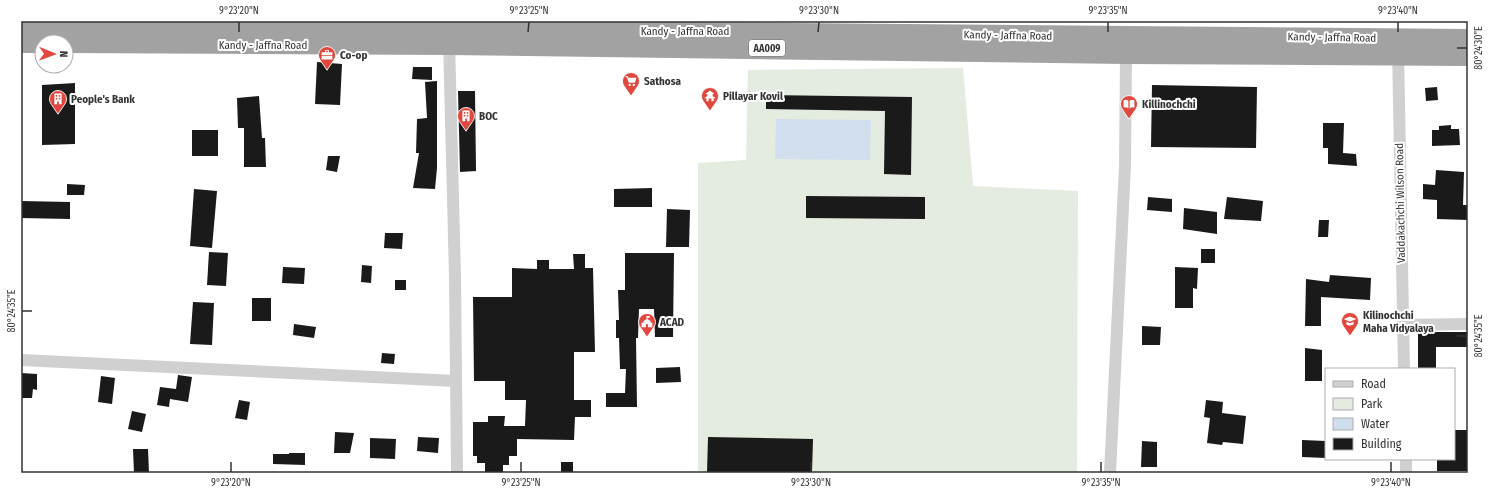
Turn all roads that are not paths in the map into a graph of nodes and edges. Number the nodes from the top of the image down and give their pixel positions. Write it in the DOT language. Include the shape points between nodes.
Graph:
graph roads {
  1 [pos="21,26"];
  2 [pos="648,26"];
  3 [pos="776,34"];
  4 [pos="449,37"];
  5 [pos="1468,39"];
  6 [pos="21,43"];
  7 [pos="34,43"];
  8 [pos="74,43"];
  9 [pos="1398,47"];
  10 [pos="1126,54"];
  11 [pos="1468,56"];
  12 [pos="1468,324"];
  13 [pos="1403,325"];
  14 [pos="21,360"];
  15 [pos="1404,368"];
  16 [pos="456,381"];
  17 [pos="1406,460"];
  18 [pos="457,473"];
  19 [pos="1110,473"];
  20 [pos="1406,473"];
  1 -- 4 [label="highway, Kandy - Jaffna Road / AA009"];
  2 -- 3 [label="highway, Kandy - Jaffna Road / AA009"];
  2 -- 4 [label="highway, Kandy - Jaffna Road / AA009"];
  3 -- 4 [label="highway, Kandy - Jaffna Road / AA009"];
  3 -- 9 [label="highway, Kandy - Jaffna Road / AA009"];
  3 -- 10 [label="highway, Kandy - Jaffna Road / AA009"];
  4 -- 8 [label="highway, Kandy - Jaffna Road / AA009"];
  4 -- 16 [label="street"];
  5 -- 9 [label="highway, Kandy - Jaffna Road / AA009"];
  6 -- 7 [label="highway"];
  9 -- 10 [label="highway, Kandy - Jaffna Road / AA009"];
  9 -- 11 [label="highway, Kandy - Jaffna Road / AA009"];
  9 -- 13 [label="street, Vaddakachchi Wilson Road"];
  10 -- 19 [label="street" via="1125,166"];
  12 -- 13 [label="street"];
  13 -- 15 [label="street, Vaddakachchi Wilson Road"];
  14 -- 16 [label="street"];
  16 -- 18 [label="street"];
  17 -- 20 [label="street"];
}
